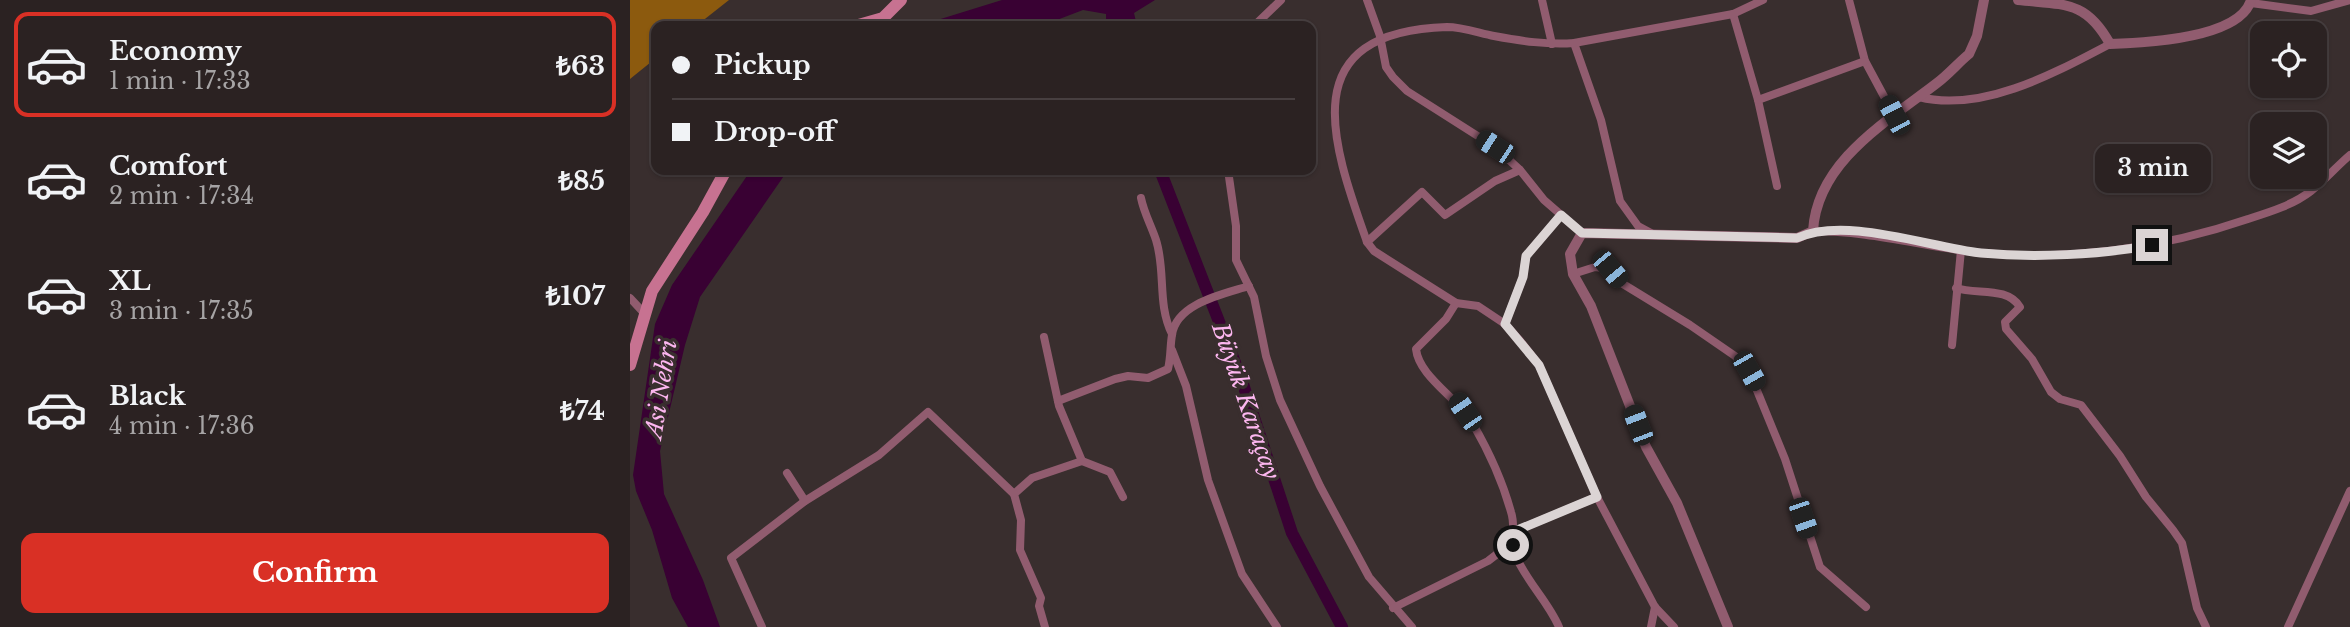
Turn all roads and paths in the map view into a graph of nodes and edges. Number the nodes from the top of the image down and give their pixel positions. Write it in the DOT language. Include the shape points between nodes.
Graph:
graph roads {
  1 [pos="1281,0"];
  2 [pos="1367,0"];
  3 [pos="1542,0"];
  4 [pos="1763,0"];
  5 [pos="1849,0"];
  6 [pos="1984,0"];
  7 [pos="2018,0"];
  8 [pos="2350,0"];
  9 [pos="900,1"];
  10 [pos="2251,2"];
  11 [pos="1733,14"];
  12 [pos="872,21"];
  13 [pos="1259,21"];
  14 [pos="1381,36"];
  15 [pos="1574,43"];
  16 [pos="1552,44"];
  17 [pos="2110,44"];
  18 [pos="1865,61"];
  19 [pos="1919,97"];
  20 [pos="1758,100"];
  21 [pos="1894,115"];
  22 [pos="2350,155"];
  23 [pos="1520,170"];
  24 [pos="723,175"];
  25 [pos="1229,175"];
  26 [pos="1777,186"];
  27 [pos="1141,198"];
  28 [pos="1561,215"];
  29 [pos="1813,230"];
  30 [pos="1582,233"];
  31 [pos="1652,234"];
  32 [pos="1367,242"];
  33 [pos="1961,250"];
  34 [pos="1573,274"];
  35 [pos="1250,286"];
  36 [pos="1956,288"];
  37 [pos="630,298"];
  38 [pos="1456,303"];
  39 [pos="644,313"];
  40 [pos="1505,324"];
  41 [pos="1172,334"];
  42 [pos="1044,337"];
  43 [pos="1952,345"];
  44 [pos="1172,350"];
  45 [pos="630,365"];
  46 [pos="1058,401"];
  47 [pos="1082,461"];
  48 [pos="787,473"];
  49 [pos="2350,491"];
  50 [pos="1014,494"];
  51 [pos="1124,497"];
  52 [pos="1597,497"];
  53 [pos="805,500"];
  54 [pos="1514,536"];
  55 [pos="1655,607"];
  56 [pos="1866,607"];
  57 [pos="1393,608"];
  58 [pos="762,627"];
  59 [pos="1045,627"];
  60 [pos="1277,627"];
  61 [pos="1412,627"];
  62 [pos="1559,627"];
  63 [pos="1651,627"];
  64 [pos="1674,627"];
  65 [pos="1728,627"];
  66 [pos="2206,627"];
  67 [pos="2288,627"];
  1 -- 13 [label="street"];
  2 -- 14 [label="street"];
  3 -- 16 [label="street"];
  4 -- 11 [label="street"];
  5 -- 18 [label="street"];
  6 -- 19 [label="street" via="1969,54"];
  7 -- 17 [label="street" via="2083,8 2099,23"];
  8 -- 10 [label="street" via="2311,11"];
  9 -- 12 [label="main road" via="883,18"];
  10 -- 17 [label="street" via="2243,15 2211,31 2169,40"];
  11 -- 15 [label="street"];
  11 -- 20 [label="street"];
  14 -- 16 [label="street" via="1449,27"];
  14 -- 23 [label="street" via="1386,67 1393,78 1495,147"];
  14 -- 32 [label="street" via="1341,75 1335,92 1342,173"];
  15 -- 16 [label="street"];
  15 -- 31 [label="street" via="1601,120 1620,201 1638,226"];
  17 -- 19 [label="street" via="2058,70 1995,92 1939,102"];
  18 -- 20 [label="street"];
  18 -- 21 [label="street"];
  19 -- 21 [label="street"];
  20 -- 26 [label="street"];
  21 -- 29 [label="street" via="1835,170 1821,197"];
  22 -- 33 [label="street" via="2311,192 2285,207 2214,231 2124,250 2015,256"];
  23 -- 28 [label="street"];
  23 -- 32 [label="street" via="1445,215 1422,192"];
  24 -- 39 [label="main road" via="657,280"];
  25 -- 35 [label="street" via="1236,260"];
  27 -- 41 [label="street" via="1156,240 1164,318"];
  28 -- 30 [label="street"];
  28 -- 40 [label="street" via="1526,256"];
  29 -- 31 [label="street" via="1797,238"];
  29 -- 33 [label="street"];
  30 -- 31 [label="street"];
  30 -- 34 [label="street" via="1570,254"];
  32 -- 38 [label="street"];
  33 -- 36 [label="street"];
  34 -- 56 [label="street" via="1595,267 1610,269 1623,284 1735,356 1749,371 1785,459 1820,567"];
  34 -- 65 [label="street" via="1591,306 1646,447 1677,503"];
  35 -- 41 [label="street" via="1198,304 1183,314"];
  35 -- 57 [label="street" via="1280,400 1361,563"];
  36 -- 43 [label="street"];
  36 -- 66 [label="street" via="2002,293 2015,299 2020,307 2005,322 2006,329 2052,392 2081,405 2174,530 2182,543"];
  37 -- 39 [label="street"];
  38 -- 40 [label="street" via="1478,306"];
  38 -- 54 [label="street" via="1416,349 1417,359 1473,424 1511,512"];
  39 -- 45 [label="main road"];
  40 -- 52 [label="street" via="1539,365"];
  41 -- 44 [label="street"];
  42 -- 46 [label="street"];
  44 -- 46 [label="street" via="1168,369 1161,374 1115,379"];
  44 -- 60 [label="street" via="1186,386 1208,480 1242,574"];
  46 -- 47 [label="street"];
  47 -- 50 [label="street" via="1032,478"];
  47 -- 51 [label="street" via="1110,472"];
  48 -- 53 [label="street"];
  49 -- 67 [label="street"];
  50 -- 53 [label="street" via="928,412 879,455"];
  50 -- 59 [label="street" via="1021,520 1020,550 1041,598"];
  52 -- 54 [label="street"];
  52 -- 55 [label="street"];
  53 -- 58 [label="street" via="731,558"];
  54 -- 57 [label="street" via="1488,561"];
  54 -- 62 [label="street" via="1515,555"];
  55 -- 63 [label="street"];
  55 -- 64 [label="street"];
  57 -- 61 [label="street"];
}
